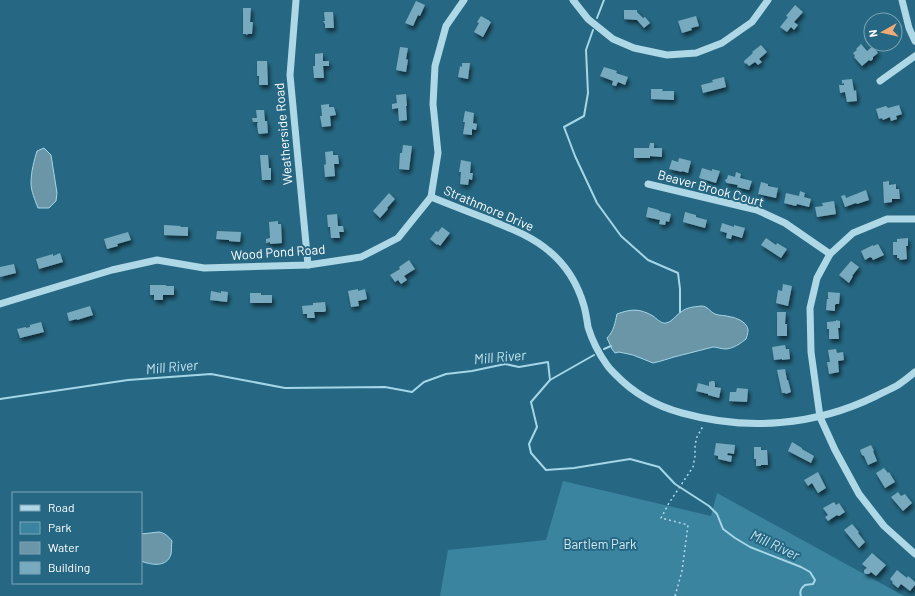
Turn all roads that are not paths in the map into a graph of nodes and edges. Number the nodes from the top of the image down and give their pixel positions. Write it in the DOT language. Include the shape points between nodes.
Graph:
graph roads {
  1 [pos="296,0"];
  2 [pos="464,0"];
  3 [pos="573,0"];
  4 [pos="768,0"];
  5 [pos="902,0"];
  6 [pos="915,41"];
  7 [pos="915,56"];
  8 [pos="880,81"];
  9 [pos="648,184"];
  10 [pos="431,197"];
  11 [pos="915,219"];
  12 [pos="830,254"];
  13 [pos="308,265"];
  14 [pos="0,304"];
  15 [pos="915,372"];
  16 [pos="820,417"];
  17 [pos="915,554"];
  1 -- 13 [label="street, Weatherside Road" via="290,76"];
  2 -- 10 [label="street, Wood Pond Road" via="446,26 435,66 433,104 438,154"];
  3 -- 4 [label="street" via="588,18 613,39 634,48 667,55 696,53 722,43 752,22"];
  5 -- 6 [label="street"];
  7 -- 8 [label="street"];
  9 -- 12 [label="street, Beaver Brook Court" via="757,210 785,223"];
  10 -- 13 [label="street, Wood Pond Road" via="398,238 361,256"];
  10 -- 16 [label="street, Strathmore Drive" via="512,229 549,251 566,269 577,288 591,334 607,366 625,384 646,399 704,419 734,423 780,423"];
  11 -- 12 [label="street" via="887,219 853,233"];
  12 -- 16 [label="street" via="817,278 810,308 811,352"];
  13 -- 14 [label="street, Wood Pond Road" via="204,268 157,260 112,270"];
  15 -- 16 [label="street, Strathmore Drive" via="898,385 860,404"];
  16 -- 17 [label="street" via="859,494 884,526"];
}
